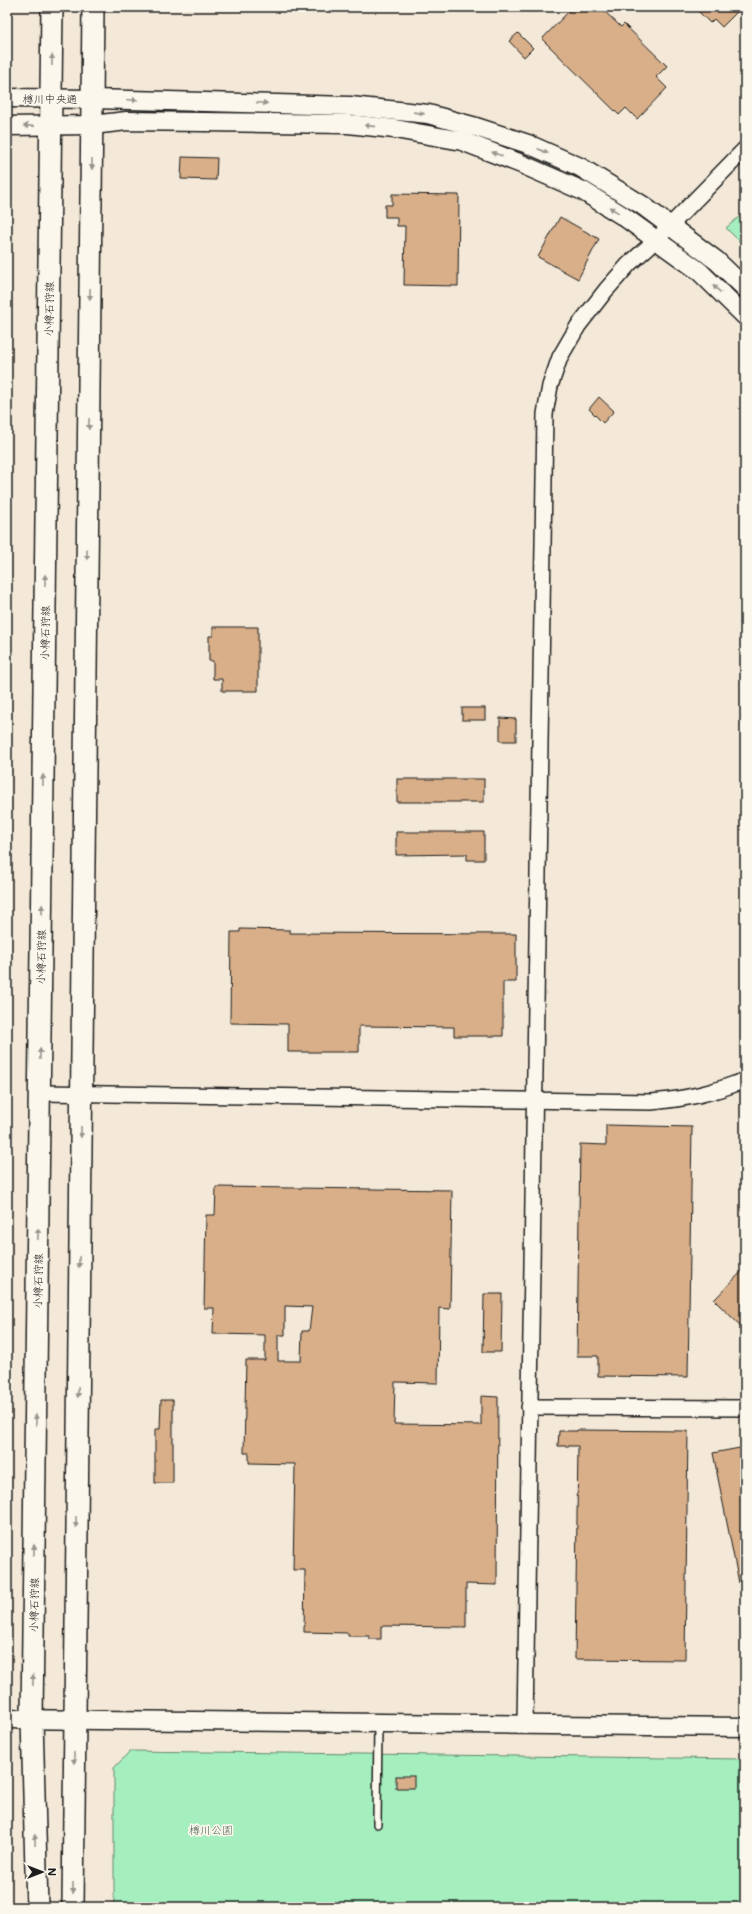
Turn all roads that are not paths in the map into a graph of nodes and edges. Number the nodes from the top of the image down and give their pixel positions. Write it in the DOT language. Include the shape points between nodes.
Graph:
graph roads {
  1 [pos="52,7"];
  2 [pos="93,7"];
  3 [pos="7,98"];
  4 [pos="51,99"];
  5 [pos="93,99"];
  6 [pos="92,125"];
  7 [pos="7,126"];
  8 [pos="51,126"];
  9 [pos="745,149"];
  10 [pos="670,226"];
  11 [pos="656,240"];
  12 [pos="745,288"];
  13 [pos="745,316"];
  14 [pos="745,1080"];
  15 [pos="40,1093"];
  16 [pos="81,1093"];
  17 [pos="533,1099"];
  18 [pos="529,1407"];
  19 [pos="745,1408"];
  20 [pos="7,1719"];
  21 [pos="32,1719"];
  22 [pos="74,1719"];
  23 [pos="378,1724"];
  24 [pos="525,1725"];
  25 [pos="745,1727"];
  26 [pos="377,1824"];
  27 [pos="37,1907"];
  28 [pos="73,1907"];
  4 -- 1 [label="main road, 小樽石狩線, one-way"];
  2 -- 5 [label="main road"];
  3 -- 4 [label="street, 樽川中央通"];
  4 -- 5 [label="street, 樽川中央通"];
  4 -- 8 [label="main road, 小樽石狩線"];
  5 -- 6 [label="main road"];
  5 -- 10 [label="street, 樽川中央通, one-way" via="350,106 428,114 528,144 580,167"];
  6 -- 8 [label="street"];
  11 -- 6 [label="street, one-way" via="624,216 583,191 462,141 348,124 127,121"];
  6 -- 16 [label="main road, one-way"];
  8 -- 7 [label="street, one-way"];
  15 -- 8 [label="main road, 小樽石狩線, one-way"];
  9 -- 10 [label="street"];
  10 -- 11 [label="street"];
  10 -- 12 [label="street, 樽川中央通" via="717,261"];
  13 -- 11 [label="street, one-way" via="699,271"];
  11 -- 17 [label="street" via="625,269 578,326 560,357 550,386 545,414"];
  14 -- 17 [label="street" via="715,1092 651,1102"];
  15 -- 16 [label="street"];
  21 -- 15 [label="main road, 小樽石狩線, one-way"];
  16 -- 17 [label="street"];
  16 -- 22 [label="main road, one-way"];
  17 -- 18 [label="street"];
  18 -- 19 [label="street"];
  18 -- 24 [label="street"];
  20 -- 21 [label="street"];
  21 -- 22 [label="street"];
  27 -- 21 [label="main road, 小樽石狩線, one-way"];
  22 -- 23 [label="street"];
  22 -- 28 [label="main road, one-way"];
  23 -- 24 [label="street"];
  23 -- 26 [label="lane"];
  24 -- 25 [label="street"];
}
